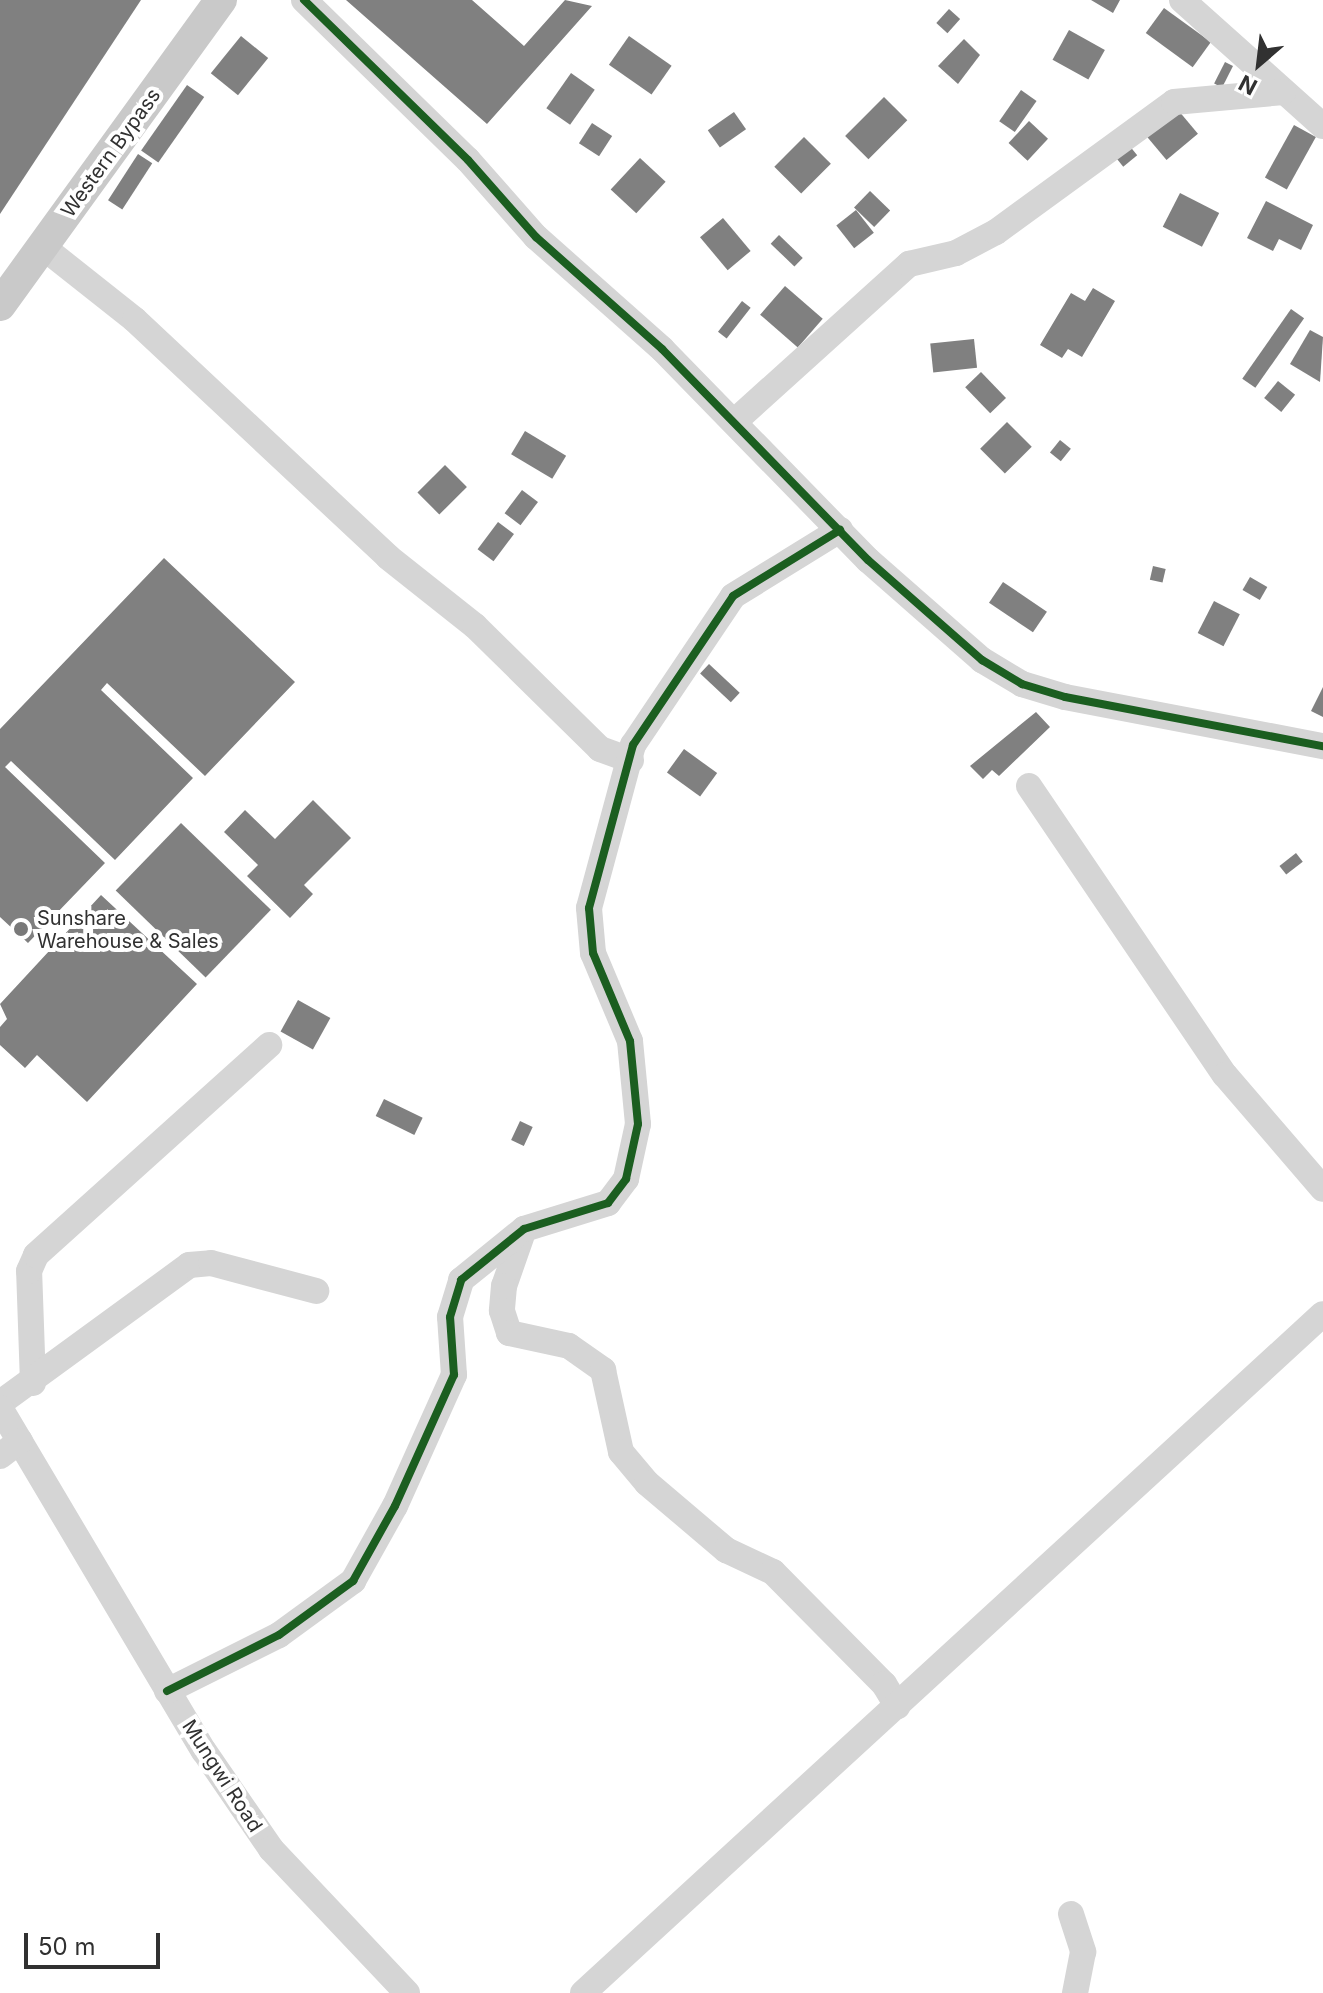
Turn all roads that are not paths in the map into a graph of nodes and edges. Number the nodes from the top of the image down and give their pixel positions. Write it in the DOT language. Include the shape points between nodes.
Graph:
graph roads {
  1 [pos="221,0"];
  2 [pos="304,0"];
  3 [pos="1182,0"];
  4 [pos="1284,92"];
  5 [pos="1323,126"];
  6 [pos="43,247"];
  7 [pos="0,305"];
  8 [pos="734,422"];
  9 [pos="840,530"];
  10 [pos="1323,746"];
  11 [pos="631,760"];
  12 [pos="1029,786"];
  13 [pos="269,1045"];
  14 [pos="1323,1189"];
  15 [pos="524,1229"];
  16 [pos="316,1291"];
  17 [pos="1323,1314"];
  18 [pos="33,1383"];
  19 [pos="0,1406"];
  20 [pos="10,1448"];
  21 [pos="167,1691"];
  22 [pos="897,1706"];
  23 [pos="1071,1914"];
  24 [pos="407,1993"];
  25 [pos="583,1993"];
  26 [pos="1075,1993"];
  1 -- 6 [label="main road, Western Bypass"];
  2 -- 8 [label="street" via="468,160 536,237"];
  3 -- 4 [label="street"];
  4 -- 5 [label="street"];
  4 -- 8 [label="street" via="1174,102 996,232 956,253 909,264"];
  6 -- 7 [label="main road, Western Bypass"];
  6 -- 11 [label="street" via="135,320 388,557 475,626 600,749"];
  8 -- 9 [label="street"];
  9 -- 10 [label="street" via="959,643 1022,684"];
  9 -- 11 [label="street" via="733,596 640,727"];
  11 -- 15 [label="street" via="589,908 593,953 630,1041 636,1152 608,1203"];
  12 -- 14 [label="street" via="1225,1075"];
  13 -- 18 [label="street" via="36,1255 29,1271"];
  15 -- 21 [label="street" via="474,1265 452,1296 454,1375 353,1581 279,1635"];
  15 -- 22 [label="street" via="504,1286 502,1311 509,1333 569,1346 603,1370 621,1452 647,1483 726,1550 773,1572 884,1684"];
  16 -- 18 [label="street" via="211,1263 189,1265"];
  17 -- 22 [label="street"];
  18 -- 19 [label="street"];
  19 -- 20 [label="street, Mungwi Road"];
  20 -- 21 [label="street, Mungwi Road"];
  21 -- 24 [label="street, Mungwi Road" via="271,1849"];
  22 -- 25 [label="street"];
  23 -- 26 [label="street" via="1083,1952"];
}
